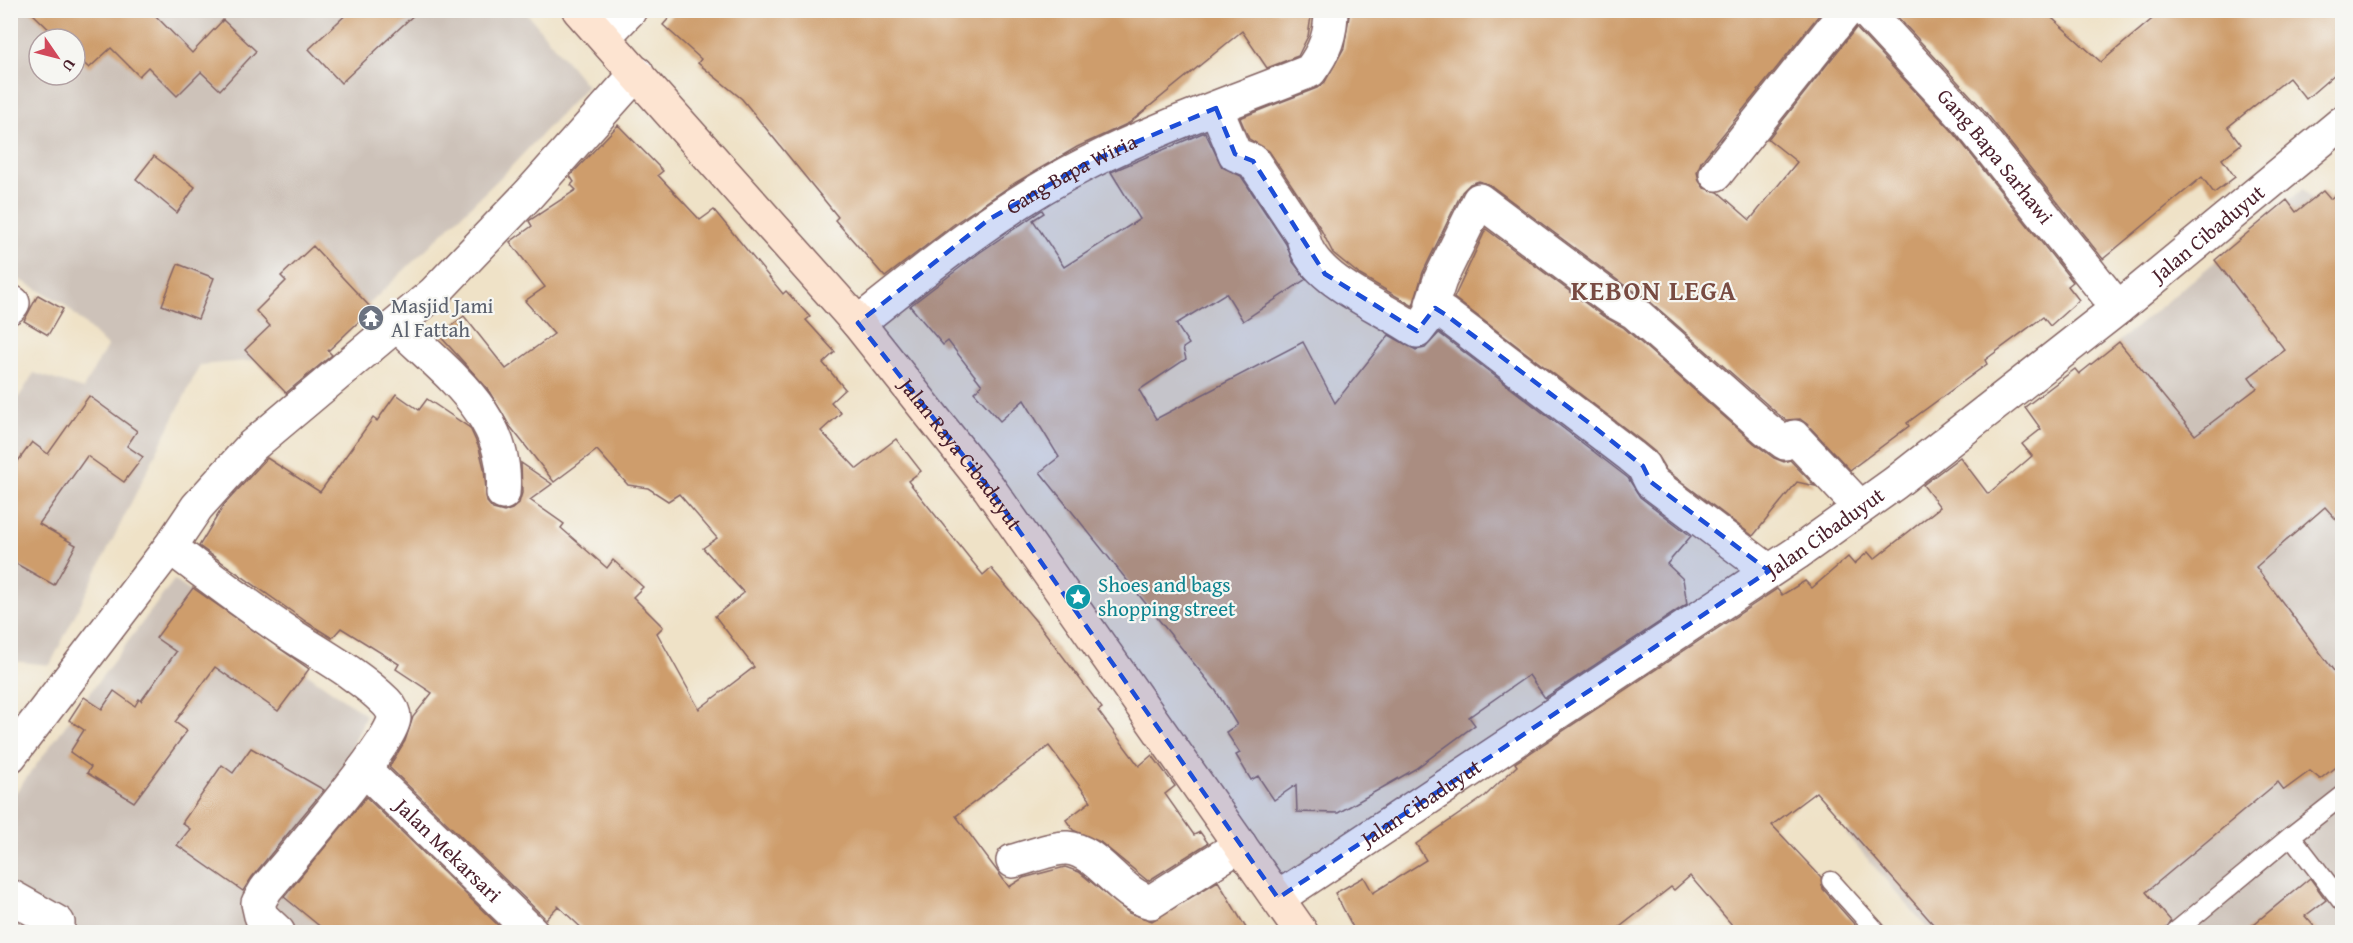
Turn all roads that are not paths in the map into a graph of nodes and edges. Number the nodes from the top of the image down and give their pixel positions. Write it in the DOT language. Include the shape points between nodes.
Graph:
graph roads {
  1 [pos="579,10"];
  2 [pos="630,10"];
  3 [pos="1331,10"];
  4 [pos="1847,10"];
  5 [pos="1865,10"];
  6 [pos="604,38"];
  7 [pos="636,74"];
  8 [pos="1216,108"];
  9 [pos="2343,123"];
  10 [pos="1716,174"];
  11 [pos="1435,308"];
  12 [pos="2118,308"];
  13 [pos="858,323"];
  14 [pos="397,325"];
  15 [pos="503,494"];
  16 [pos="1860,507"];
  17 [pos="170,547"];
  18 [pos="1769,572"];
  19 [pos="10,756"];
  20 [pos="364,769"];
  21 [pos="2343,796"];
  22 [pos="2291,836"];
  23 [pos="1240,845"];
  24 [pos="1013,861"];
  25 [pos="1831,881"];
  26 [pos="10,896"];
  27 [pos="1278,898"];
  28 [pos="2343,902"];
  29 [pos="58,923"];
  30 [pos="278,933"];
  31 [pos="532,933"];
  32 [pos="1300,933"];
  33 [pos="1877,933"];
  34 [pos="2175,933"];
  1 -- 6 [label="main road, Jalan Raya Cibaduyut"];
  2 -- 6 [label="street"];
  3 -- 8 [label="street, Gang Bapa Wiria" via="1329,39 1310,70"];
  4 -- 10 [label="street"];
  5 -- 12 [label="street, Gang Bapa Sarhawi" via="1968,121"];
  6 -- 7 [label="main road, Jalan Raya Cibaduyut"];
  7 -- 13 [label="main road, Jalan Raya Cibaduyut"];
  7 -- 14 [label="street" via="434,294"];
  8 -- 11 [label="street" via="1235,154 1252,161 1303,236 1305,249 1325,274 1417,331"];
  8 -- 13 [label="street, Gang Bapa Wiria" via="1085,164 988,220"];
  9 -- 12 [label="street, Jalan Cibaduyut"];
  11 -- 16 [label="street" via="1432,304 1440,280 1479,200 1634,312 1766,429 1785,443 1794,437"];
  11 -- 18 [label="street" via="1588,422 1643,466 1659,489"];
  12 -- 16 [label="street, Jalan Cibaduyut"];
  13 -- 23 [label="main road, Jalan Raya Cibaduyut" via="989,488"];
  14 -- 15 [label="street" via="477,403 495,431 505,471"];
  14 -- 17 [label="street" via="252,446 197,507"];
  16 -- 18 [label="street, Jalan Cibaduyut"];
  17 -- 19 [label="street"];
  17 -- 20 [label="street" via="386,702 394,720"];
  18 -- 27 [label="street, Jalan Cibaduyut"];
  20 -- 30 [label="street" via="258,903 261,916"];
  20 -- 31 [label="street, Jalan Mekarsari"];
  21 -- 22 [label="lane"];
  22 -- 28 [label="lane"];
  22 -- 34 [label="lane"];
  23 -- 24 [label="street" via="1151,902 1136,898 1083,853 1065,848"];
  23 -- 27 [label="main road, Jalan Raya Cibaduyut"];
  25 -- 33 [label="lane"];
  26 -- 29 [label="street"];
  27 -- 32 [label="main road, Jalan Raya Cibaduyut"];
}
